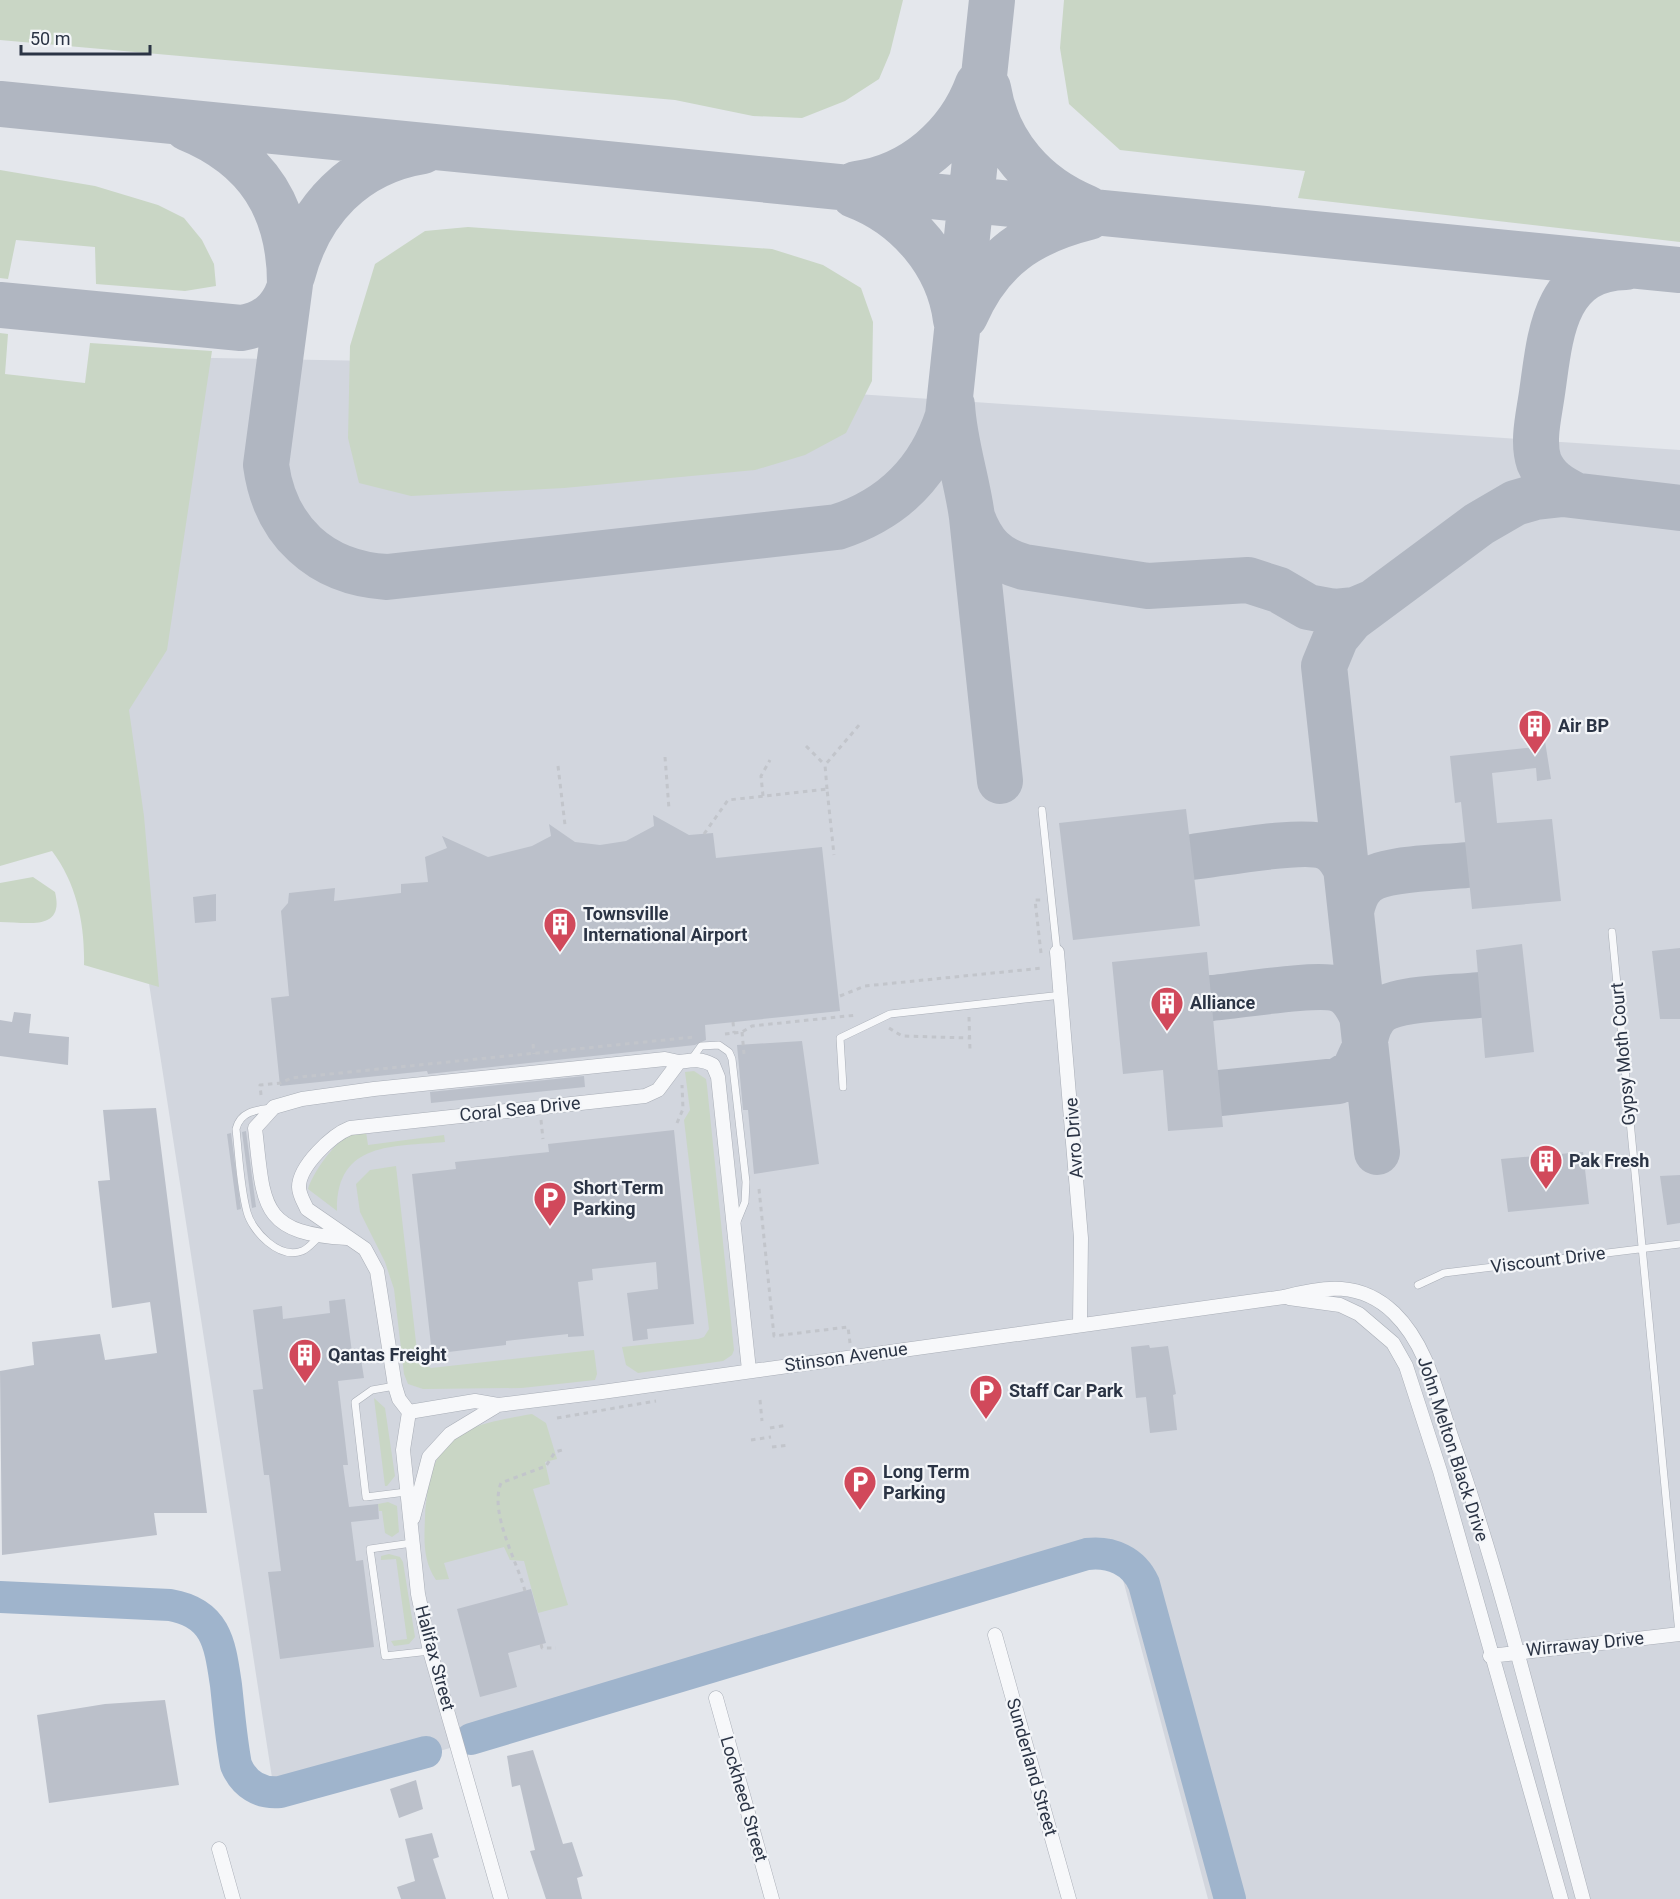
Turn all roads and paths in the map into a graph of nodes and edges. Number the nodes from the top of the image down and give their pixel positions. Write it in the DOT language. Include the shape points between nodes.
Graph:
graph roads {
  1 [pos="860,724"];
  2 [pos="806,746"];
  3 [pos="665,758"];
  4 [pos="770,760"];
  5 [pos="825,765"];
  6 [pos="558,766"];
  7 [pos="827,789"];
  8 [pos="763,796"];
  9 [pos="669,808"];
  10 [pos="1042,810"];
  11 [pos="565,825"];
  12 [pos="704,834"];
  13 [pos="834,855"];
  14 [pos="1052,899"];
  15 [pos="1612,932"];
  16 [pos="1058,952"];
  17 [pos="1062,995"];
  18 [pos="840,996"];
  19 [pos="968,1006"];
  20 [pos="733,1022"];
  21 [pos="734,1033"];
  22 [pos="722,1034"];
  23 [pos="699,1036"];
  24 [pos="970,1050"];
  25 [pos="744,1055"];
  26 [pos="685,1061"];
  27 [pos="843,1087"];
  28 [pos="261,1095"];
  29 [pos="274,1107"];
  30 [pos="759,1189"];
  31 [pos="734,1230"];
  32 [pos="319,1237"];
  33 [pos="346,1238"];
  34 [pos="1680,1244"];
  35 [pos="1641,1248"];
  36 [pos="1418,1284"];
  37 [pos="1284,1297"];
  38 [pos="1080,1324"];
  39 [pos="852,1356"];
  40 [pos="749,1370"];
  41 [pos="395,1386"];
  42 [pos="760,1400"];
  43 [pos="498,1404"];
  44 [pos="409,1412"];
  45 [pos="762,1421"];
  46 [pos="787,1425"];
  47 [pos="770,1428"];
  48 [pos="771,1437"];
  49 [pos="751,1440"];
  50 [pos="789,1445"];
  51 [pos="772,1447"];
  52 [pos="566,1449"];
  53 [pos="406,1492"];
  54 [pos="412,1521"];
  55 [pos="412,1543"];
  56 [pos="525,1591"];
  57 [pos="1679,1634"];
  58 [pos="995,1635"];
  59 [pos="541,1644"];
  60 [pos="556,1648"];
  61 [pos="430,1651"];
  62 [pos="1515,1652"];
  63 [pos="1491,1656"];
  64 [pos="716,1698"];
  65 [pos="219,1848"];
  66 [pos="232,1899"];
  67 [pos="501,1899"];
  68 [pos="772,1899"];
  69 [pos="1069,1899"];
  70 [pos="1561,1899"];
  71 [pos="1583,1899"];
  1 -- 5 [label="path"];
  2 -- 5 [label="path"];
  3 -- 9 [label="path"];
  4 -- 8 [label="path" via="761,776"];
  5 -- 7 [label="path"];
  6 -- 11 [label="path"];
  7 -- 8 [label="path"];
  7 -- 13 [label="path"];
  8 -- 12 [label="path" via="728,800"];
  10 -- 14 [label="lane"];
  14 -- 16 [label="lane"];
  14 -- 18 [label="path" via="1035,900 1043,969 866,986"];
  15 -- 35 [label="lane, Gypsy Moth Court"];
  16 -- 17 [label="street, Avro Drive"];
  17 -- 19 [label="lane"];
  17 -- 38 [label="street, Avro Drive" via="1081,1238"];
  19 -- 24 [label="path"];
  19 -- 27 [label="lane" via="890,1014 840,1038"];
  20 -- 21 [label="path"];
  21 -- 22 [label="path"];
  21 -- 25 [label="path" via="742,1032"];
  23 -- 28 [label="path" via="291,1078 260,1085"];
  26 -- 29 [label="street" via="665,1059 374,1089"];
  26 -- 31 [label="street" via="706,1061 713,1065 718,1077"];
  26 -- 31 [label="lane" via="701,1046 719,1045 732,1059 746,1182 745,1202"];
  26 -- 33 [label="street, Coral Sea Drive" via="658,1090 645,1096 342,1131 326,1142 301,1177 299,1188 307,1209"];
  29 -- 32 [label="street" via="255,1128 263,1195 271,1213 289,1228"];
  29 -- 32 [label="lane" via="244,1114 236,1129 247,1212 260,1235 275,1248 302,1251"];
  30 -- 39 [label="path" via="774,1336 848,1327"];
  31 -- 40 [label="street"];
  32 -- 33 [label="street"];
  33 -- 41 [label="street, Coral Sea Drive" via="365,1249 377,1271"];
  34 -- 35 [label="lane, Viscount Drive"];
  35 -- 36 [label="lane, Viscount Drive" via="1444,1273"];
  35 -- 57 [label="lane, Gypsy Moth Court"];
  37 -- 38 [label="street, Stinson Avenue"];
  37 -- 62 [label="street, John Melton Black Drive" via="1319,1287 1357,1292 1377,1300 1406,1327 1427,1367 1470,1490"];
  37 -- 63 [label="street, John Melton Black Drive" via="1340,1305 1359,1314 1393,1343 1406,1366 1440,1471"];
  38 -- 39 [label="street, Stinson Avenue"];
  39 -- 40 [label="street, Stinson Avenue"];
  40 -- 43 [label="street, Stinson Avenue"];
  41 -- 44 [label="street, Coral Sea Drive"];
  41 -- 53 [label="lane" via="372,1390 354,1402 366,1497"];
  42 -- 45 [label="path"];
  43 -- 44 [label="street, Stinson Avenue" via="475,1401"];
  43 -- 54 [label="street" via="450,1434 429,1457"];
  44 -- 53 [label="street, Halifax Street" via="403,1450"];
  46 -- 47 [label="path"];
  48 -- 49 [label="path"];
  50 -- 51 [label="path"];
  52 -- 56 [label="path" via="555,1452 546,1466 501,1483 496,1496"];
  53 -- 54 [label="street, Halifax Street"];
  54 -- 55 [label="street, Halifax Street"];
  55 -- 61 [label="street, Halifax Street"];
  55 -- 61 [label="lane" via="370,1549 385,1656"];
  57 -- 62 [label="street, Wirraway Drive"];
  58 -- 69 [label="street, Sunderland Street"];
  59 -- 60 [label="path" via="542,1648"];
  61 -- 67 [label="street, Halifax Street"];
  62 -- 63 [label="street, Wirraway Drive"];
  62 -- 71 [label="street, John Melton Black Drive"];
  63 -- 70 [label="street, John Melton Black Drive"];
  64 -- 68 [label="street, Lockheed Street"];
  65 -- 66 [label="street"];
}
